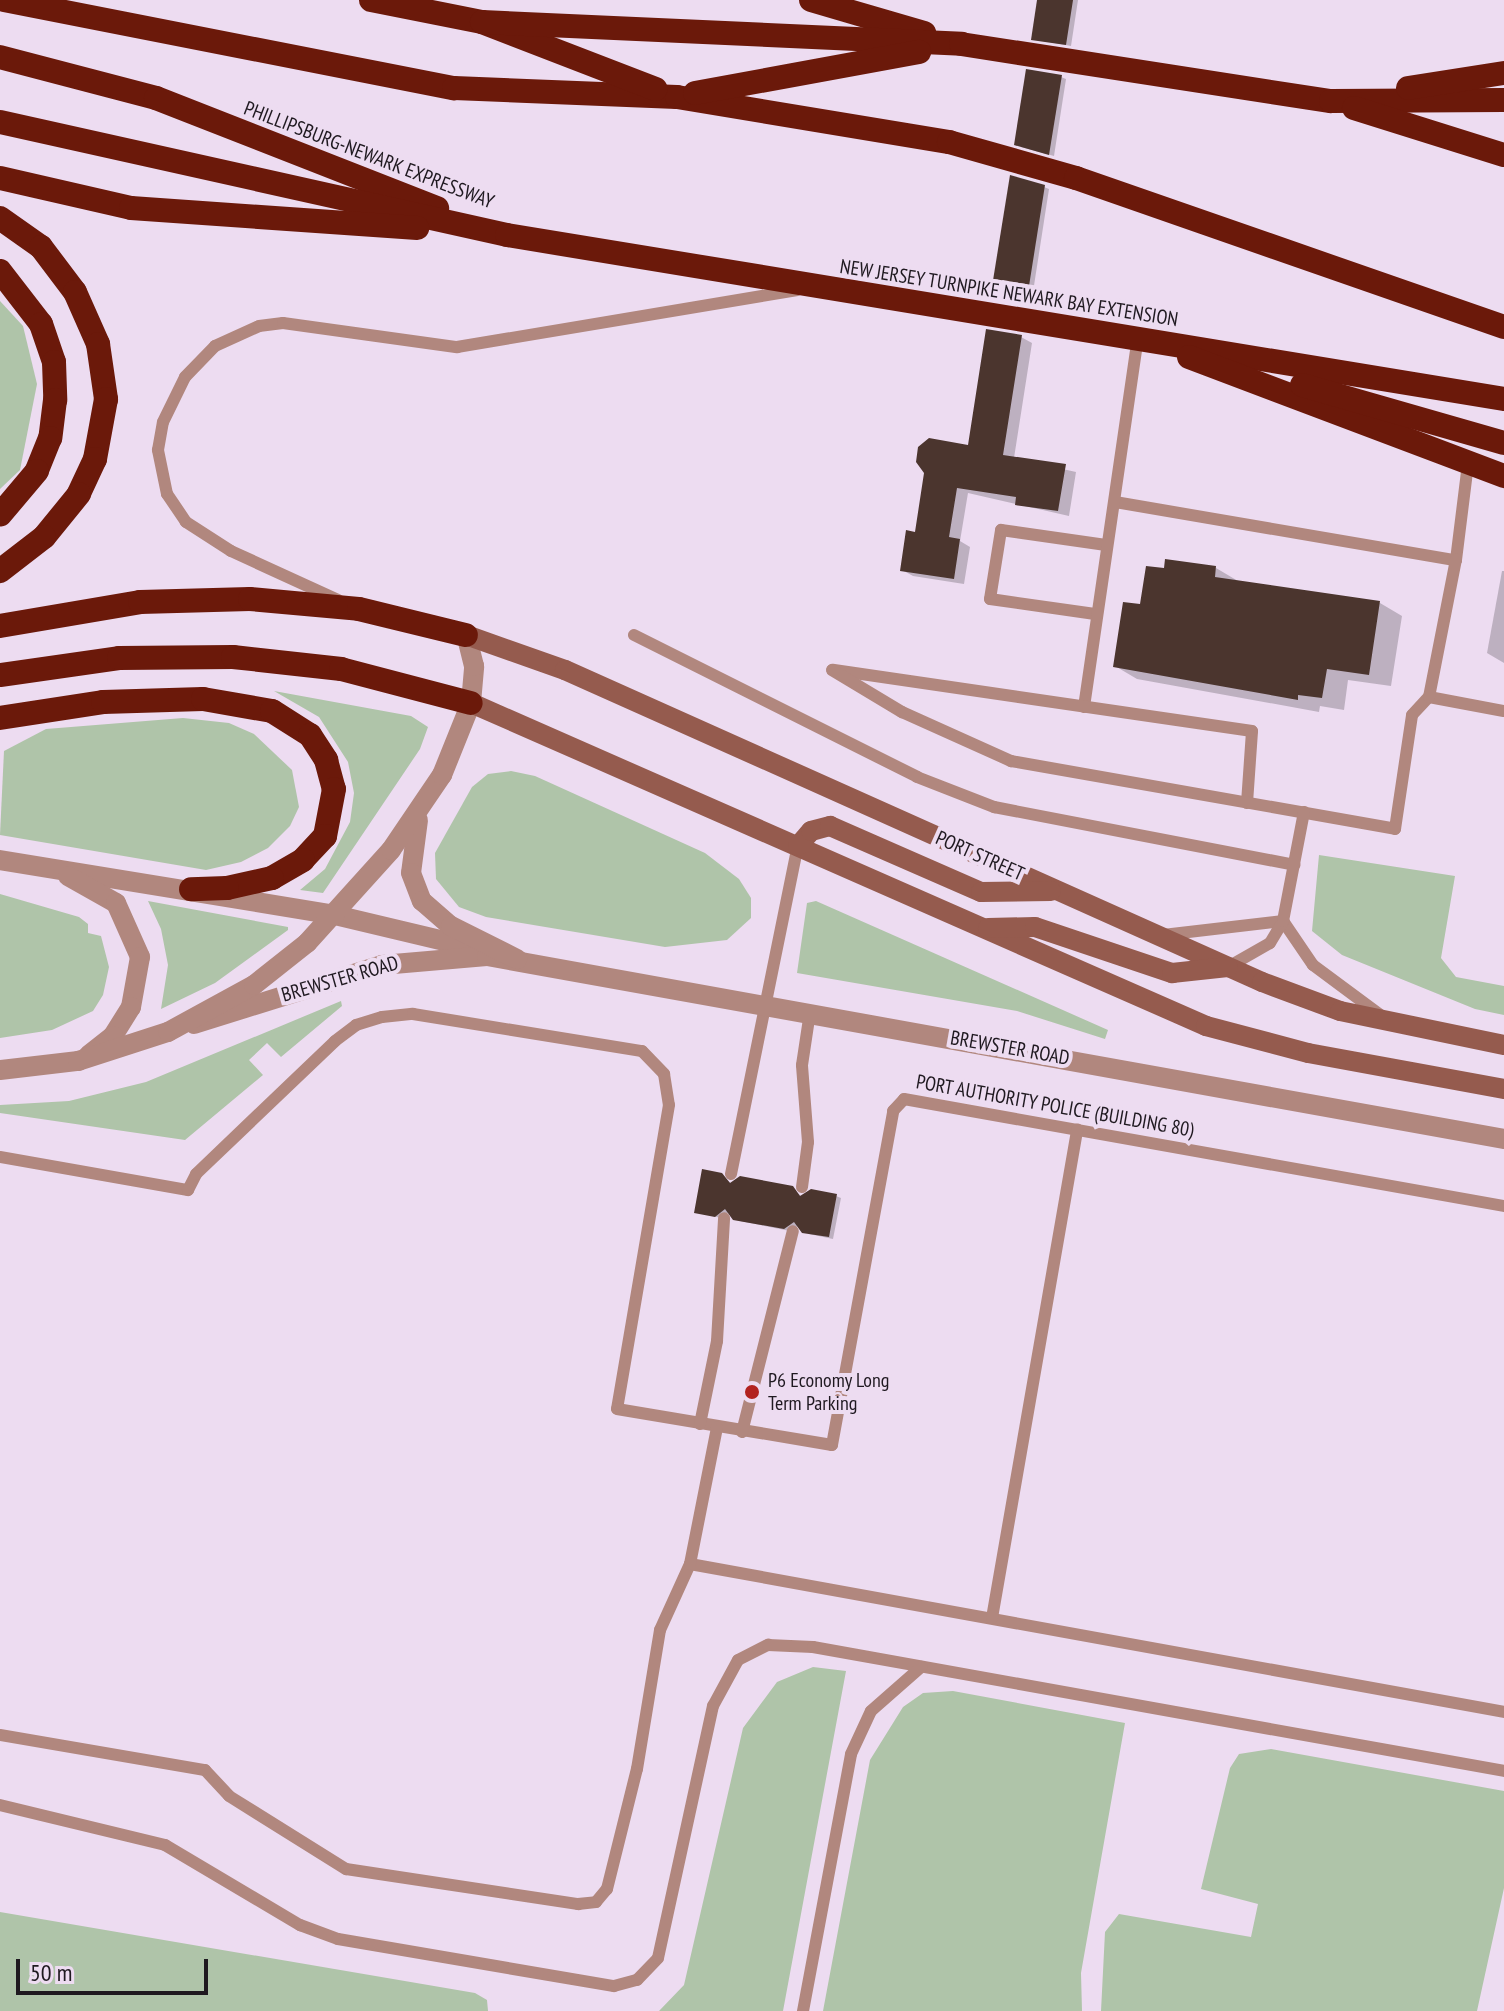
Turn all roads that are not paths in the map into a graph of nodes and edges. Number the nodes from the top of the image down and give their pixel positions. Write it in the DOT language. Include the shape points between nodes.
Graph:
graph roads {
  1 [pos="4,0"];
  2 [pos="371,0"];
  3 [pos="811,0"];
  4 [pos="482,22"];
  5 [pos="961,44"];
  6 [pos="0,57"];
  7 [pos="1504,73"];
  8 [pos="677,97"];
  9 [pos="1504,100"];
  10 [pos="1331,101"];
  11 [pos="0,122"];
  12 [pos="1504,155"];
  13 [pos="0,178"];
  14 [pos="0,218"];
  15 [pos="507,235"];
  16 [pos="0,271"];
  17 [pos="819,286"];
  18 [pos="1504,327"];
  19 [pos="1138,338"];
  20 [pos="1504,399"];
  21 [pos="1504,443"];
  22 [pos="1468,464"];
  23 [pos="1504,476"];
  24 [pos="1115,502"];
  25 [pos="0,515"];
  26 [pos="1106,545"];
  27 [pos="1456,560"];
  28 [pos="0,571"];
  29 [pos="359,609"];
  30 [pos="1095,614"];
  31 [pos="0,626"];
  32 [pos="466,635"];
  33 [pos="634,635"];
  34 [pos="0,675"];
  35 [pos="1429,697"];
  36 [pos="471,703"];
  37 [pos="1084,707"];
  38 [pos="1504,711"];
  39 [pos="0,718"];
  40 [pos="1247,803"];
  41 [pos="419,812"];
  42 [pos="1304,812"];
  43 [pos="798,846"];
  44 [pos="0,860"];
  45 [pos="34,863"];
  46 [pos="1294,865"];
  47 [pos="191,889"];
  48 [pos="1058,890"];
  49 [pos="335,915"];
  50 [pos="1283,921"];
  51 [pos="981,928"];
  52 [pos="1157,935"];
  53 [pos="517,959"];
  54 [pos="1228,967"];
  55 [pos="764,1004"];
  56 [pos="810,1012"];
  57 [pos="1394,1024"];
  58 [pos="168,1032"];
  59 [pos="1504,1045"];
  60 [pos="78,1061"];
  61 [pos="0,1070"];
  62 [pos="1504,1089"];
  63 [pos="1077,1129"];
  64 [pos="1504,1139"];
  65 [pos="0,1157"];
  66 [pos="731,1174"];
  67 [pos="802,1187"];
  68 [pos="1504,1206"];
  69 [pos="724,1218"];
  70 [pos="793,1231"];
  71 [pos="700,1424"];
  72 [pos="717,1428"];
  73 [pos="742,1432"];
  74 [pos="690,1564"];
  75 [pos="992,1618"];
  76 [pos="921,1667"];
  77 [pos="1504,1712"];
  78 [pos="0,1735"];
  79 [pos="1504,1771"];
  80 [pos="0,1805"];
  81 [pos="803,2011"];
  1 -- 8 [label="highway" via="454,88"];
  2 -- 4 [label="highway"];
  3 -- 5 [label="highway"];
  4 -- 5 [label="highway"];
  4 -- 8 [label="highway"];
  5 -- 8 [label="highway"];
  5 -- 10 [label="highway"];
  6 -- 15 [label="highway, PHILLIPSBURG-NEWARK EXPRESSWAY" via="156,98"];
  7 -- 10 [label="highway"];
  8 -- 18 [label="highway" via="893,131 1029,162"];
  9 -- 10 [label="highway"];
  10 -- 12 [label="highway"];
  11 -- 15 [label="highway"];
  13 -- 15 [label="highway, PHILLIPSBURG-NEWARK EXPRESSWAY" via="131,208"];
  14 -- 28 [label="highway" via="47,254 75,292 98,344 106,399 95,459 79,494 31,550"];
  15 -- 17 [label="highway, NEW JERSEY TURNPIKE NEWARK BAY EXTENSION"];
  16 -- 25 [label="highway" via="41,324 55,381 54,419 44,455 26,487"];
  17 -- 19 [label="highway, NEW JERSEY TURNPIKE NEWARK BAY EXTENSION"];
  17 -- 29 [label="lane" via="457,347 283,323 259,326 215,346 185,377 163,422 160,471 176,511 231,551"];
  19 -- 20 [label="highway, NEW JERSEY TURNPIKE NEWARK BAY EXTENSION"];
  19 -- 21 [label="highway"];
  19 -- 22 [label="highway"];
  19 -- 24 [label="lane"];
  22 -- 23 [label="highway"];
  22 -- 27 [label="lane"];
  24 -- 26 [label="lane"];
  24 -- 27 [label="lane"];
  26 -- 30 [label="lane"];
  26 -- 30 [label="lane" via="1001,530 990,599"];
  27 -- 35 [label="lane"];
  29 -- 31 [label="highway" via="250,599 166,601"];
  29 -- 32 [label="highway"];
  30 -- 37 [label="lane"];
  32 -- 36 [label="street, BREWSTER ROAD" via="474,666"];
  32 -- 48 [label="main road, PORT STREET" via="565,670"];
  33 -- 46 [label="lane" via="917,777 994,807"];
  34 -- 36 [label="highway" via="119,658 233,657 341,669"];
  35 -- 38 [label="lane"];
  35 -- 42 [label="lane" via="1412,715 1395,829"];
  36 -- 41 [label="street, BREWSTER ROAD" via="452,754"];
  36 -- 43 [label="main road"];
  37 -- 40 [label="lane" via="1252,731"];
  37 -- 40 [label="lane" via="832,670 902,712 1011,761"];
  39 -- 47 [label="highway" via="103,702 203,699 264,709 299,725 320,748 332,774 334,803 325,836 303,860 272,878"];
  40 -- 42 [label="lane"];
  41 -- 49 [label="street, BREWSTER ROAD"];
  41 -- 53 [label="street" via="411,873 422,901 459,932"];
  42 -- 46 [label="lane"];
  43 -- 48 [label="main road" via="811,831 830,826 981,892"];
  43 -- 51 [label="main road"];
  43 -- 55 [label="lane"];
  44 -- 45 [label="street, BREWSTER ROAD"];
  45 -- 47 [label="street, BREWSTER ROAD"];
  45 -- 60 [label="street" via="92,886 116,903 137,942 140,973 131,1007 113,1036"];
  46 -- 50 [label="lane"];
  47 -- 49 [label="street, BREWSTER ROAD"];
  48 -- 52 [label="main road, PORT STREET"];
  49 -- 53 [label="street, BREWSTER ROAD"];
  49 -- 58 [label="street, BREWSTER ROAD" via="254,985"];
  50 -- 52 [label="lane"];
  50 -- 54 [label="lane" via="1270,943"];
  50 -- 57 [label="lane" via="1313,965"];
  51 -- 54 [label="main road" via="1035,927 1172,973"];
  51 -- 62 [label="main road" via="1228,1033"];
  52 -- 54 [label="main road, PORT STREET"];
  53 -- 55 [label="street, BREWSTER ROAD"];
  53 -- 58 [label="street, BREWSTER ROAD" via="459,955 382,965"];
  54 -- 57 [label="main road, PORT STREET" via="1327,1006"];
  55 -- 56 [label="street, BREWSTER ROAD"];
  55 -- 66 [label="lane"];
  56 -- 64 [label="street, BREWSTER ROAD"];
  56 -- 67 [label="lane" via="802,1065 808,1142"];
  57 -- 59 [label="main road, PORT STREET"];
  58 -- 60 [label="street, BREWSTER ROAD"];
  60 -- 61 [label="street, BREWSTER ROAD"];
  63 -- 68 [label="lane, PORT AUTHORITY POLICE (BUILDING 80)"];
  63 -- 73 [label="lane, PORT AUTHORITY POLICE (BUILDING 80)" via="909,1099 895,1106 832,1445"];
  63 -- 75 [label="lane"];
  65 -- 71 [label="lane" via="188,1190 196,1174 335,1041 356,1025 382,1017 413,1014 642,1051 664,1074 669,1105 617,1409"];
  69 -- 71 [label="lane" via="717,1341"];
  70 -- 73 [label="lane"];
  71 -- 72 [label="lane"];
  72 -- 73 [label="lane"];
  72 -- 74 [label="lane"];
  74 -- 75 [label="lane"];
  74 -- 78 [label="lane" via="660,1630 637,1769 607,1889 596,1902 578,1904 346,1869 229,1796 205,1770"];
  75 -- 77 [label="lane"];
  76 -- 79 [label="lane"];
  76 -- 80 [label="lane" via="797,1645 768,1645 738,1660 713,1706 658,1958 645,1975 625,1984 586,1984 338,1939 300,1925 165,1845"];
  76 -- 81 [label="lane" via="871,1711 851,1754"];
}
